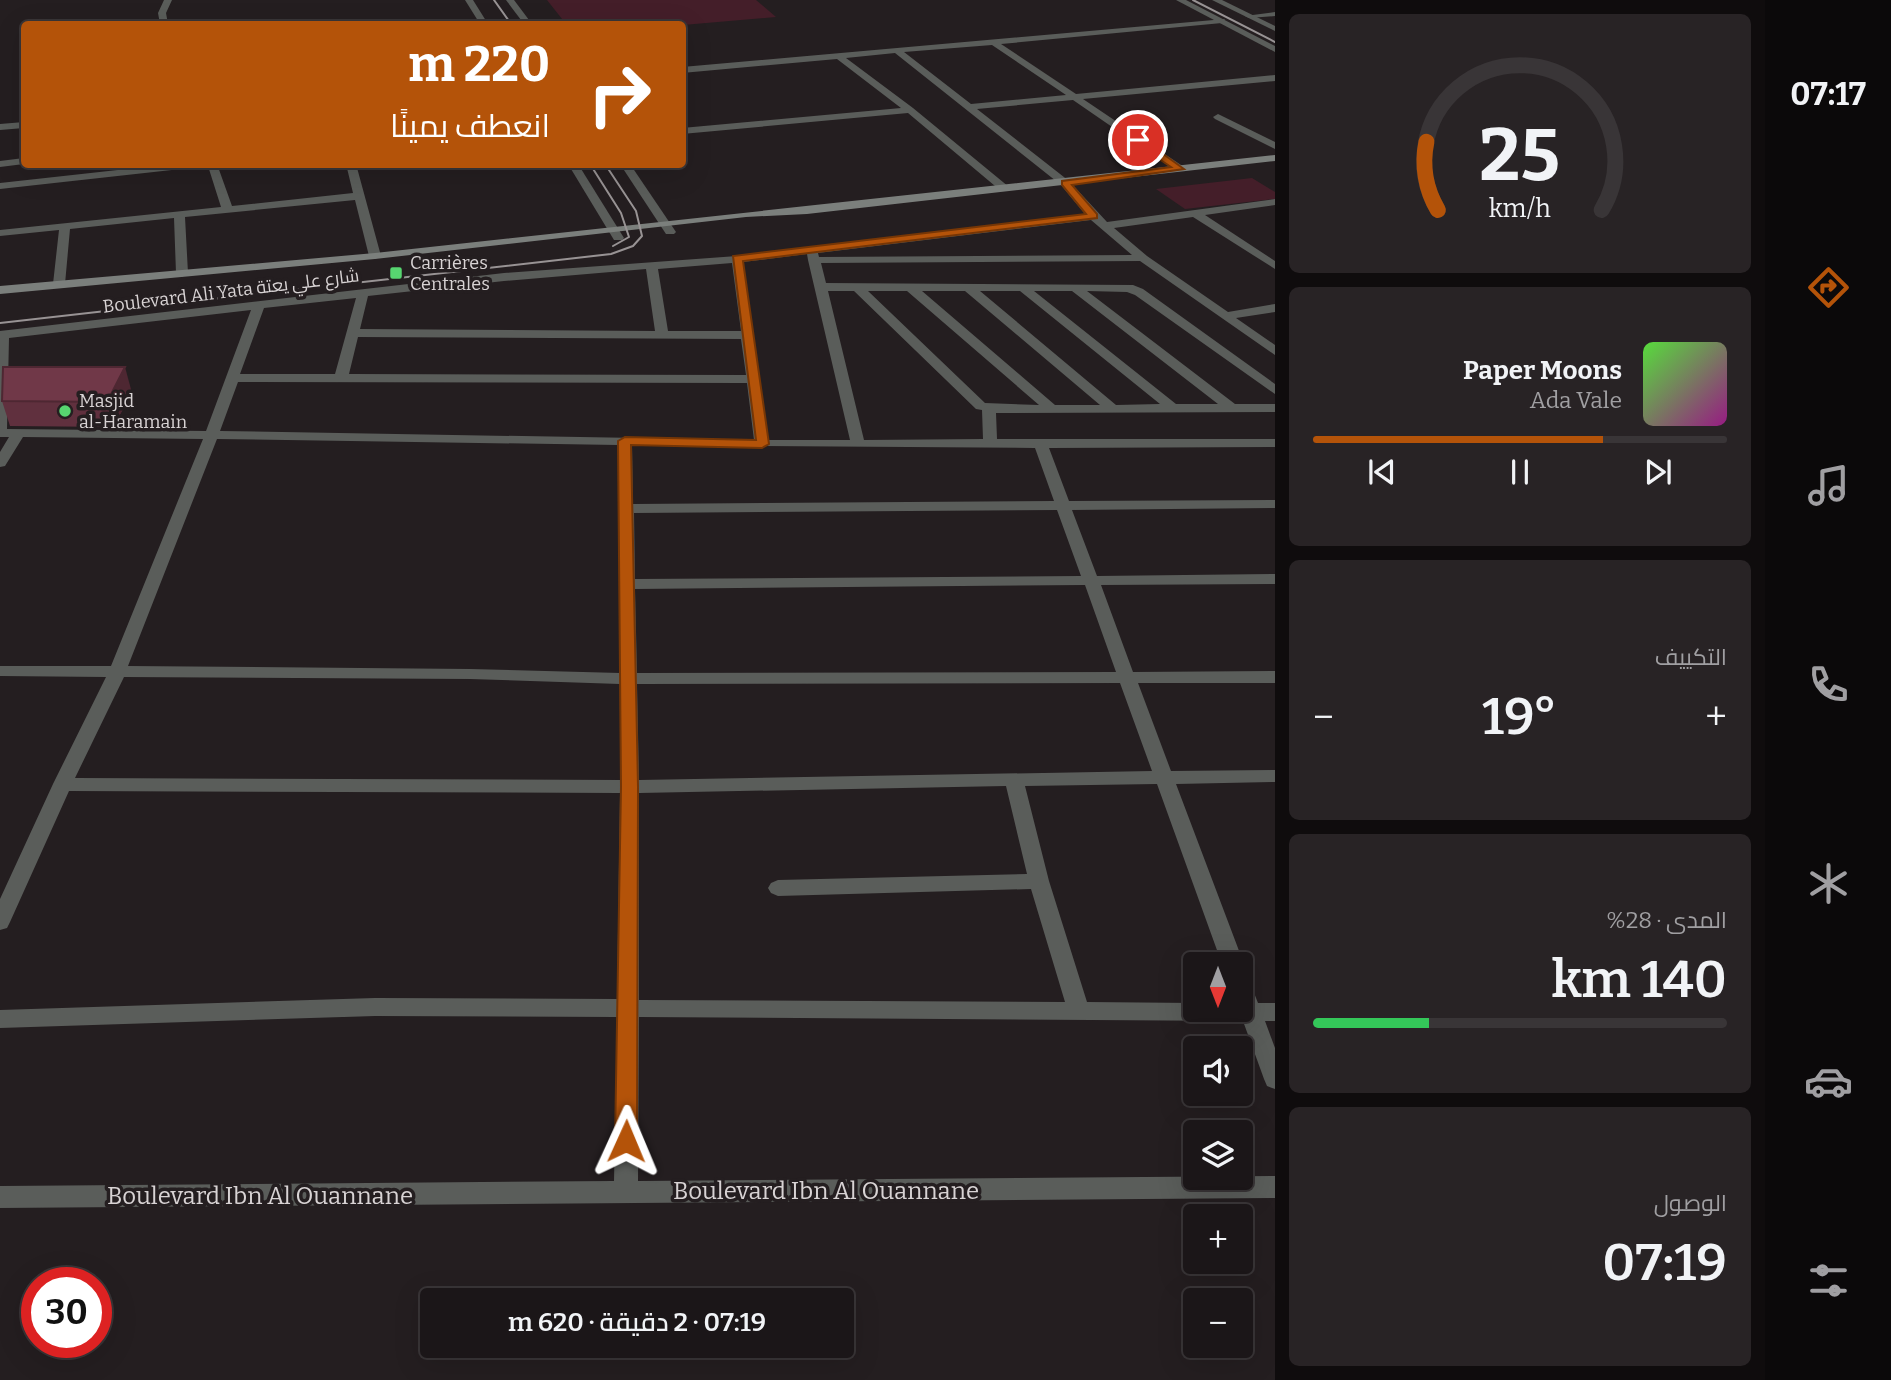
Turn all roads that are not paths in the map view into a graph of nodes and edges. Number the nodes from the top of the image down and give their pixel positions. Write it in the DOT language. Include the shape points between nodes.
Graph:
graph roads {
  1 [pos="168,0"];
  2 [pos="469,0"];
  3 [pos="510,0"];
  4 [pos="1180,0"];
  5 [pos="1216,0"];
  6 [pos="1275,14"];
  7 [pos="1249,16"];
  8 [pos="163,21"];
  9 [pos="483,21"];
  10 [pos="526,21"];
  11 [pos="1222,21"];
  12 [pos="1275,29"];
  13 [pos="995,43"];
  14 [pos="1275,49"];
  15 [pos="897,51"];
  16 [pos="840,57"];
  17 [pos="686,70"];
  18 [pos="1275,78"];
  19 [pos="1074,98"];
  20 [pos="971,107"];
  21 [pos="910,110"];
  22 [pos="1217,117"];
  23 [pos="21,125"];
  24 [pos="0,128"];
  25 [pos="686,131"];
  26 [pos="1275,146"];
  27 [pos="1275,158"];
  28 [pos="21,162"];
  29 [pos="0,164"];
  30 [pos="134,168"];
  31 [pos="213,168"];
  32 [pos="352,168"];
  33 [pos="575,168"];
  34 [pos="628,168"];
  35 [pos="116,169"];
  36 [pos="1180,169"];
  37 [pos="1065,183"];
  38 [pos="0,186"];
  39 [pos="1005,190"];
  40 [pos="360,197"];
  41 [pos="1275,202"];
  42 [pos="227,208"];
  43 [pos="1194,213"];
  44 [pos="179,214"];
  45 [pos="1093,216"];
  46 [pos="1106,226"];
  47 [pos="65,227"];
  48 [pos="667,228"];
  49 [pos="0,233"];
  50 [pos="616,234"];
  51 [pos="1275,247"];
  52 [pos="1253,251"];
  53 [pos="813,255"];
  54 [pos="375,256"];
  55 [pos="1143,258"];
  56 [pos="737,259"];
  57 [pos="652,264"];
  58 [pos="1275,265"];
  59 [pos="182,273"];
  60 [pos="59,284"];
  61 [pos="821,287"];
  62 [pos="857,287"];
  63 [pos="910,287"];
  64 [pos="969,288"];
  65 [pos="1023,288"];
  66 [pos="1074,288"];
  67 [pos="0,290"];
  68 [pos="363,293"];
  69 [pos="0,301"];
  70 [pos="259,305"];
  71 [pos="1275,308"];
  72 [pos="1226,316"];
  73 [pos="353,333"];
  74 [pos="663,333"];
  75 [pos="2,335"];
  76 [pos="748,335"];
  77 [pos="1275,351"];
  78 [pos="233,378"];
  79 [pos="341,378"];
  80 [pos="754,379"];
  81 [pos="1275,390"];
  82 [pos="989,408"];
  83 [pos="1232,408"];
  84 [pos="1275,408"];
  85 [pos="1052,409"];
  86 [pos="1114,409"];
  87 [pos="1174,409"];
  88 [pos="0,433"];
  89 [pos="19,433"];
  90 [pos="212,434"];
  91 [pos="625,441"];
  92 [pos="858,443"];
  93 [pos="989,443"];
  94 [pos="1040,443"];
  95 [pos="1275,443"];
  96 [pos="762,444"];
  97 [pos="0,463"];
  98 [pos="1275,504"];
  99 [pos="1063,505"];
  100 [pos="627,509"];
  101 [pos="1275,579"];
  102 [pos="1091,582"];
  103 [pos="628,584"];
  104 [pos="0,671"];
  105 [pos="118,671"];
  106 [pos="1126,676"];
  107 [pos="1275,677"];
  108 [pos="627,680"];
  109 [pos="1275,776"];
  110 [pos="1163,778"];
  111 [pos="1014,780"];
  112 [pos="62,784"];
  113 [pos="630,787"];
  114 [pos="1039,881"];
  115 [pos="778,888"];
  116 [pos="0,922"];
  117 [pos="1228,952"];
  118 [pos="628,1010"];
  119 [pos="1079,1012"];
  120 [pos="1183,1012"];
  121 [pos="1253,1012"];
  122 [pos="1275,1012"];
  123 [pos="0,1019"];
  124 [pos="1253,1020"];
  125 [pos="1275,1079"];
  126 [pos="1275,1187"];
  127 [pos="625,1193"];
  128 [pos="0,1197"];
  1 -- 8 [label="street"];
  2 -- 9 [label="street"];
  3 -- 10 [label="street"];
  4 -- 11 [label="street"];
  5 -- 7 [label="street"];
  6 -- 7 [label="street"];
  7 -- 12 [label="street"];
  11 -- 13 [label="street"];
  11 -- 14 [label="street"];
  13 -- 15 [label="street"];
  13 -- 19 [label="street"];
  15 -- 16 [label="street"];
  15 -- 20 [label="street"];
  16 -- 17 [label="street"];
  16 -- 21 [label="street"];
  18 -- 19 [label="street"];
  19 -- 20 [label="street"];
  19 -- 36 [label="street"];
  20 -- 37 [label="street"];
  21 -- 25 [label="street"];
  21 -- 39 [label="street"];
  22 -- 26 [label="street"];
  23 -- 24 [label="street"];
  27 -- 36 [label="main road, Boulevard Ali Yata شارع علي يعتة"];
  28 -- 29 [label="street"];
  30 -- 35 [label="street"];
  31 -- 42 [label="street"];
  32 -- 40 [label="street"];
  33 -- 50 [label="street"];
  34 -- 48 [label="street"];
  35 -- 38 [label="street"];
  36 -- 37 [label="main road, Boulevard Ali Yata شارع علي يعتة"];
  37 -- 39 [label="main road, Boulevard Ali Yata شارع علي يعتة"];
  37 -- 45 [label="street"];
  39 -- 48 [label="main road, Boulevard Ali Yata شارع علي يعتة" via="807,211 754,223"];
  40 -- 42 [label="street"];
  40 -- 54 [label="street"];
  41 -- 43 [label="street"];
  42 -- 44 [label="street"];
  43 -- 46 [label="street"];
  43 -- 52 [label="street"];
  44 -- 47 [label="street"];
  44 -- 59 [label="street"];
  45 -- 46 [label="street"];
  45 -- 53 [label="street, Boulevard Ali Yata شارع علي يعتة"];
  46 -- 55 [label="street"];
  47 -- 49 [label="street"];
  47 -- 60 [label="street"];
  48 -- 50 [label="main road, Boulevard Ali Yata شارع علي يعتة"];
  50 -- 54 [label="main road, Boulevard Ali Yata شارع علي يعتة"];
  50 -- 69 [label="main road, Boulevard Ali Yata شارع علي يعتة" via="378,266"];
  51 -- 52 [label="street"];
  52 -- 58 [label="street"];
  53 -- 55 [label="street"];
  53 -- 56 [label="street, Boulevard Ali Yata شارع علي يعتة"];
  53 -- 61 [label="street"];
  54 -- 59 [label="main road, Boulevard Ali Yata شارع علي يعتة"];
  55 -- 72 [label="street"];
  56 -- 57 [label="street, Boulevard Ali Yata شارع علي يعتة"];
  56 -- 76 [label="street"];
  57 -- 68 [label="street, Boulevard Ali Yata شارع علي يعتة"];
  57 -- 74 [label="street"];
  59 -- 60 [label="main road, Boulevard Ali Yata شارع علي يعتة"];
  60 -- 67 [label="main road, Boulevard Ali Yata شارع علي يعتة"];
  61 -- 62 [label="street"];
  61 -- 92 [label="street"];
  62 -- 63 [label="street"];
  62 -- 82 [label="street" via="976,403"];
  63 -- 64 [label="street"];
  63 -- 85 [label="street"];
  64 -- 65 [label="street"];
  64 -- 86 [label="street"];
  65 -- 66 [label="street"];
  65 -- 87 [label="street"];
  66 -- 81 [label="street" via="1139,292"];
  66 -- 83 [label="street"];
  68 -- 70 [label="street, Boulevard Ali Yata شارع علي يعتة"];
  68 -- 73 [label="street"];
  70 -- 75 [label="street, Boulevard Ali Yata شارع علي يعتة"];
  70 -- 78 [label="street"];
  71 -- 72 [label="street"];
  72 -- 77 [label="street"];
  73 -- 74 [label="street"];
  73 -- 79 [label="street"];
  74 -- 76 [label="street"];
  75 -- 88 [label="street"];
  76 -- 80 [label="street"];
  78 -- 79 [label="street"];
  78 -- 90 [label="street"];
  79 -- 80 [label="street"];
  80 -- 96 [label="street"];
  82 -- 85 [label="street"];
  82 -- 93 [label="street"];
  83 -- 84 [label="street"];
  83 -- 87 [label="street"];
  85 -- 86 [label="street"];
  86 -- 87 [label="street"];
  88 -- 89 [label="street"];
  89 -- 90 [label="street"];
  89 -- 97 [label="street"];
  90 -- 91 [label="street"];
  90 -- 105 [label="street"];
  91 -- 96 [label="street"];
  91 -- 100 [label="street"];
  92 -- 93 [label="street"];
  92 -- 96 [label="street"];
  93 -- 94 [label="street"];
  94 -- 95 [label="street"];
  94 -- 99 [label="street"];
  98 -- 99 [label="street"];
  99 -- 100 [label="street"];
  99 -- 102 [label="street"];
  100 -- 103 [label="street"];
  101 -- 102 [label="street"];
  102 -- 103 [label="street"];
  102 -- 106 [label="street"];
  103 -- 108 [label="street"];
  104 -- 105 [label="street"];
  105 -- 108 [label="street"];
  105 -- 112 [label="street"];
  106 -- 107 [label="street"];
  106 -- 108 [label="street"];
  106 -- 110 [label="street"];
  108 -- 113 [label="street"];
  109 -- 110 [label="street"];
  110 -- 111 [label="street"];
  110 -- 117 [label="street"];
  111 -- 113 [label="street"];
  111 -- 114 [label="street"];
  112 -- 113 [label="street"];
  112 -- 116 [label="street"];
  113 -- 118 [label="street"];
  114 -- 115 [label="street"];
  114 -- 119 [label="street"];
  118 -- 119 [label="street"];
  118 -- 123 [label="street" via="374,1007"];
  118 -- 127 [label="street"];
  119 -- 120 [label="street"];
  121 -- 122 [label="street"];
  124 -- 125 [label="street"];
  126 -- 127 [label="street, Boulevard Ibn Al Ouannane"];
  127 -- 128 [label="street, Boulevard Ibn Al Ouannane"];
}
